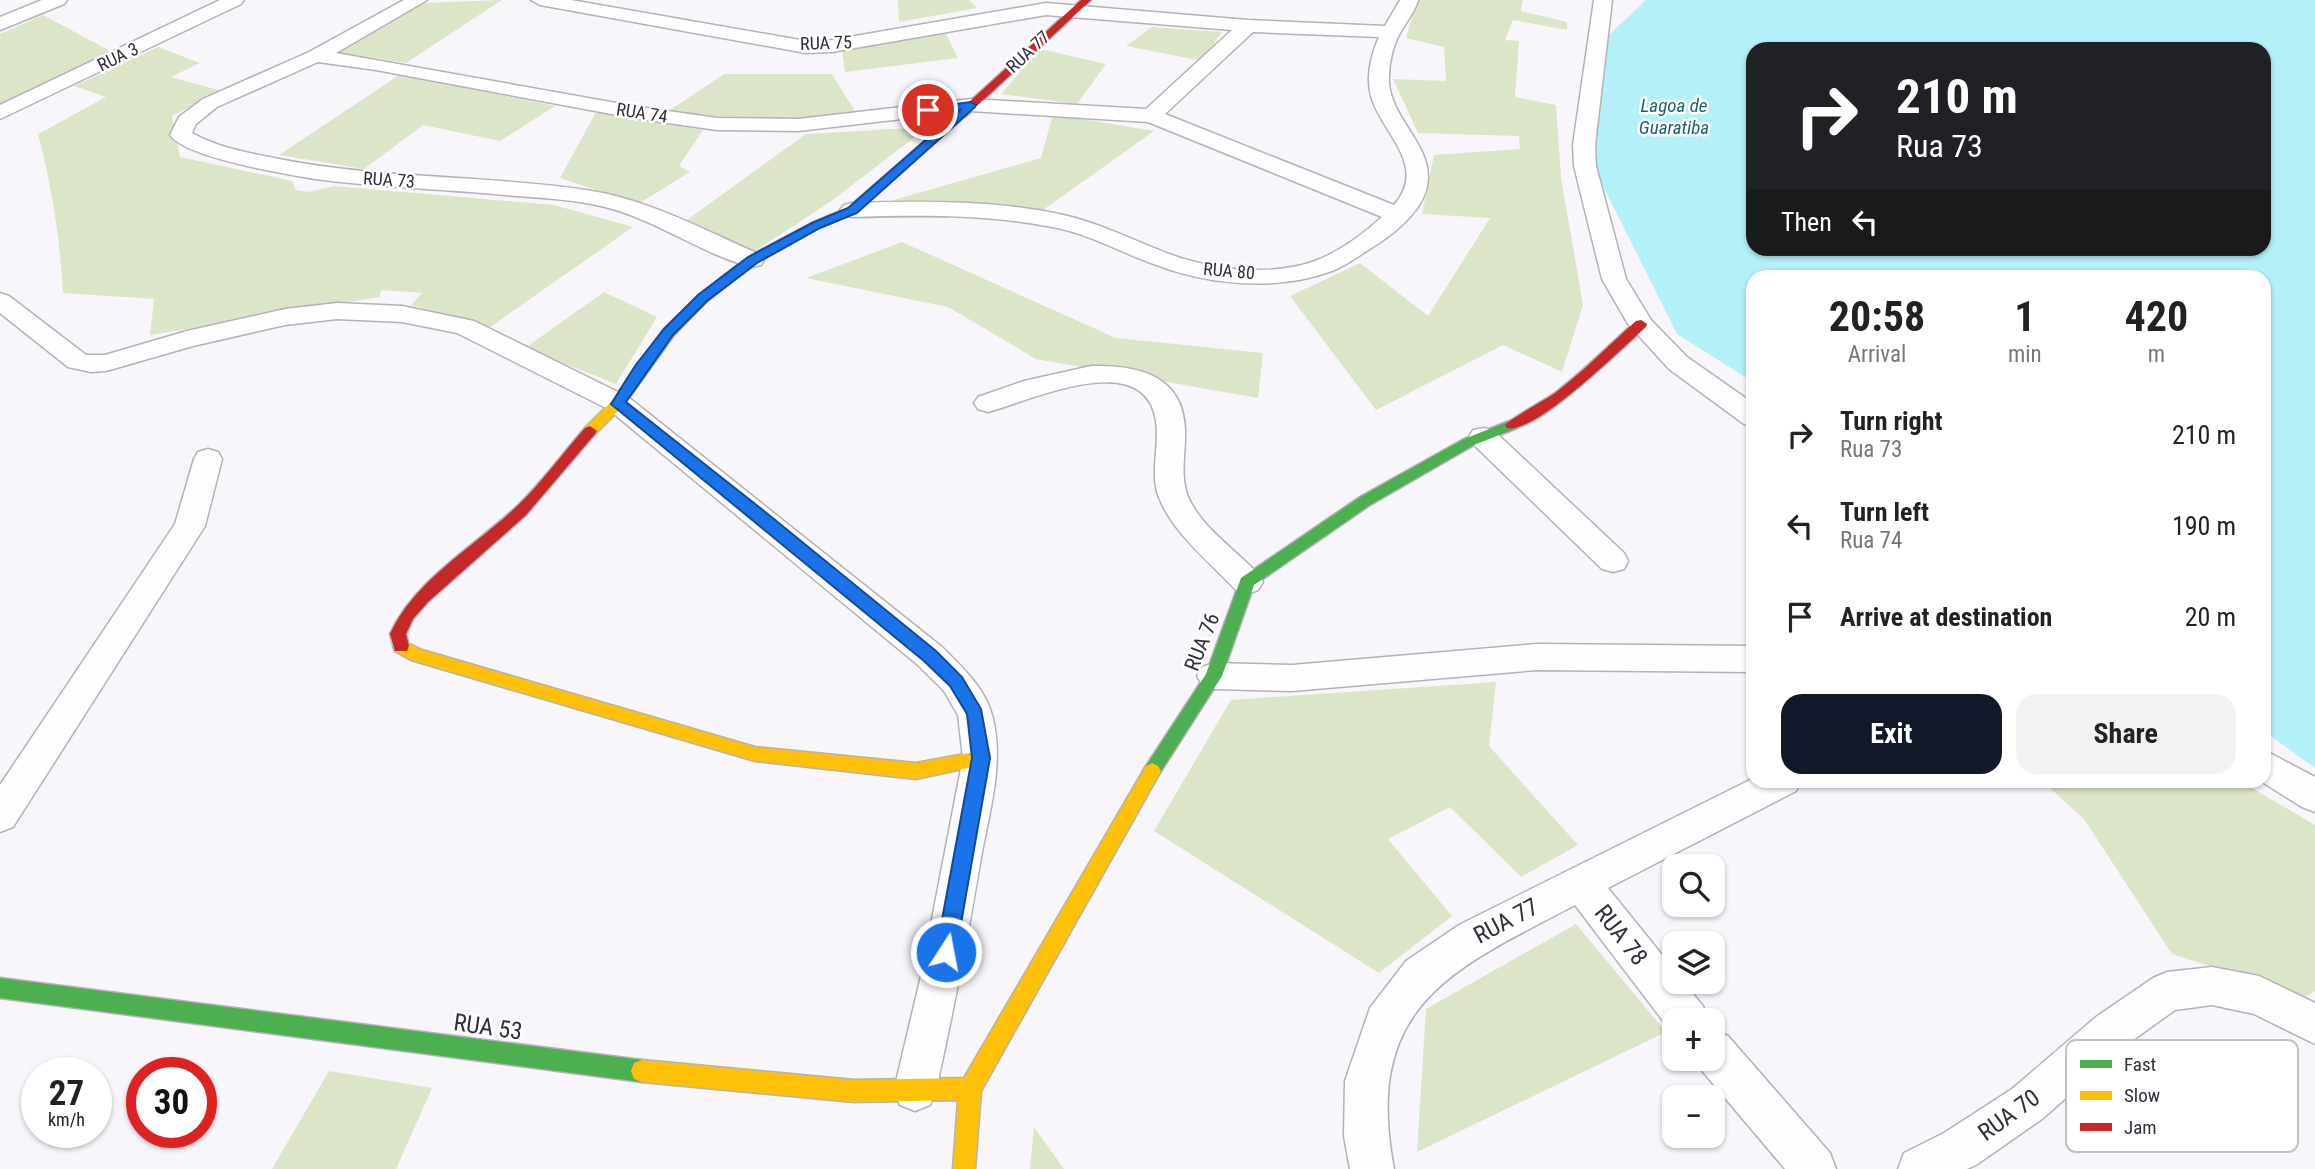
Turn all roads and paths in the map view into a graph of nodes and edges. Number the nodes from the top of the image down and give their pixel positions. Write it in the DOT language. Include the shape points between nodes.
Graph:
graph roads {
  1 [pos="58,0"];
  2 [pos="235,0"];
  3 [pos="418,0"];
  4 [pos="540,0"];
  5 [pos="1086,0"];
  6 [pos="1409,0"];
  7 [pos="1603,0"];
  8 [pos="32,4"];
  9 [pos="1070,13"];
  10 [pos="0,24"];
  11 [pos="1248,26"];
  12 [pos="1391,32"];
  13 [pos="316,56"];
  14 [pos="971,105"];
  15 [pos="0,113"];
  16 [pos="1151,116"];
  17 [pos="852,210"];
  18 [pos="1397,215"];
  19 [pos="752,260"];
  20 [pos="0,301"];
  21 [pos="1641,324"];
  22 [pos="988,403"];
  23 [pos="618,404"];
  24 [pos="1746,412"];
  25 [pos="1483,437"];
  26 [pos="208,458"];
  27 [pos="1613,561"];
  28 [pos="1247,582"];
  29 [pos="1746,659"];
  30 [pos="1214,676"];
  31 [pos="981,758"];
  32 [pos="2271,769"];
  33 [pos="1767,788"];
  34 [pos="2315,796"];
  35 [pos="0,816"];
  36 [pos="1580,882"];
  37 [pos="0,988"];
  38 [pos="1679,1008"];
  39 [pos="2315,1024"];
  40 [pos="2101,1040"];
  41 [pos="1725,1065"];
  42 [pos="2066,1070"];
  43 [pos="970,1089"];
  44 [pos="915,1090"];
  45 [pos="964,1169"];
  46 [pos="1371,1169"];
  47 [pos="1814,1169"];
  48 [pos="1920,1169"];
  1 -- 8 [label="street"];
  2 -- 15 [label="street, RUA 3"];
  3 -- 13 [label="street"];
  4 -- 9 [label="street, RUA 75" via="806,47 1021,12 1060,9"];
  5 -- 9 [label="street, RUA 77"];
  6 -- 12 [label="street, RUA 80"];
  7 -- 21 [label="street" via="1585,125 1585,166 1614,279"];
  8 -- 10 [label="street"];
  9 -- 11 [label="street"];
  9 -- 14 [label="street, RUA 77"];
  11 -- 12 [label="street"];
  11 -- 16 [label="street"];
  12 -- 18 [label="street, RUA 80" via="1382,56 1380,97 1418,172 1415,191"];
  13 -- 14 [label="street, RUA 74" via="717,124 798,125"];
  13 -- 19 [label="street, RUA 73" via="210,103 186,121 181,135 201,148 290,169 591,198 634,210"];
  14 -- 16 [label="street, RUA 74"];
  14 -- 17 [label="street"];
  16 -- 18 [label="street, RUA 74"];
  17 -- 18 [label="street, RUA 80" via="984,210 1028,215 1082,226 1171,263 1213,273 1275,275 1326,265"];
  17 -- 19 [label="street"];
  19 -- 23 [label="street" via="669,332"];
  20 -- 23 [label="street" via="77,361 91,364 285,317 337,311 402,314 465,327"];
  21 -- 24 [label="street" via="1678,363"];
  21 -- 25 [label="street" via="1523,421"];
  22 -- 28 [label="street" via="1078,375 1115,374 1158,388 1170,419 1169,486 1176,504"];
  23 -- 31 [label="street" via="930,656 956,682 975,714"];
  23 -- 31 [label="street" via="582,439 522,512 422,598 398,634 401,646 755,754 916,771"];
  25 -- 27 [label="street"];
  25 -- 28 [label="street" via="1365,501"];
  26 -- 35 [label="street" via="190,526"];
  28 -- 30 [label="street, RUA 76"];
  29 -- 30 [label="street" via="1537,657 1292,678"];
  30 -- 43 [label="street, RUA 76" via="1144,783"];
  31 -- 44 [label="street" via="944,963"];
  32 -- 34 [label="street"];
  33 -- 36 [label="street, RUA 77"];
  36 -- 38 [label="street, RUA 78"];
  36 -- 46 [label="street, RUA 77" via="1473,938 1431,967 1385,1022 1366,1081"];
  37 -- 44 [label="street, RUA 53" via="589,1065 853,1091"];
  39 -- 40 [label="street, RUA 70" via="2259,996 2212,986 2167,992"];
  41 -- 47 [label="street"];
  42 -- 48 [label="street, RUA 70" via="2027,1104 1960,1149"];
  43 -- 44 [label="street, RUA 53"];
  43 -- 45 [label="street, RUA 76"];
}
